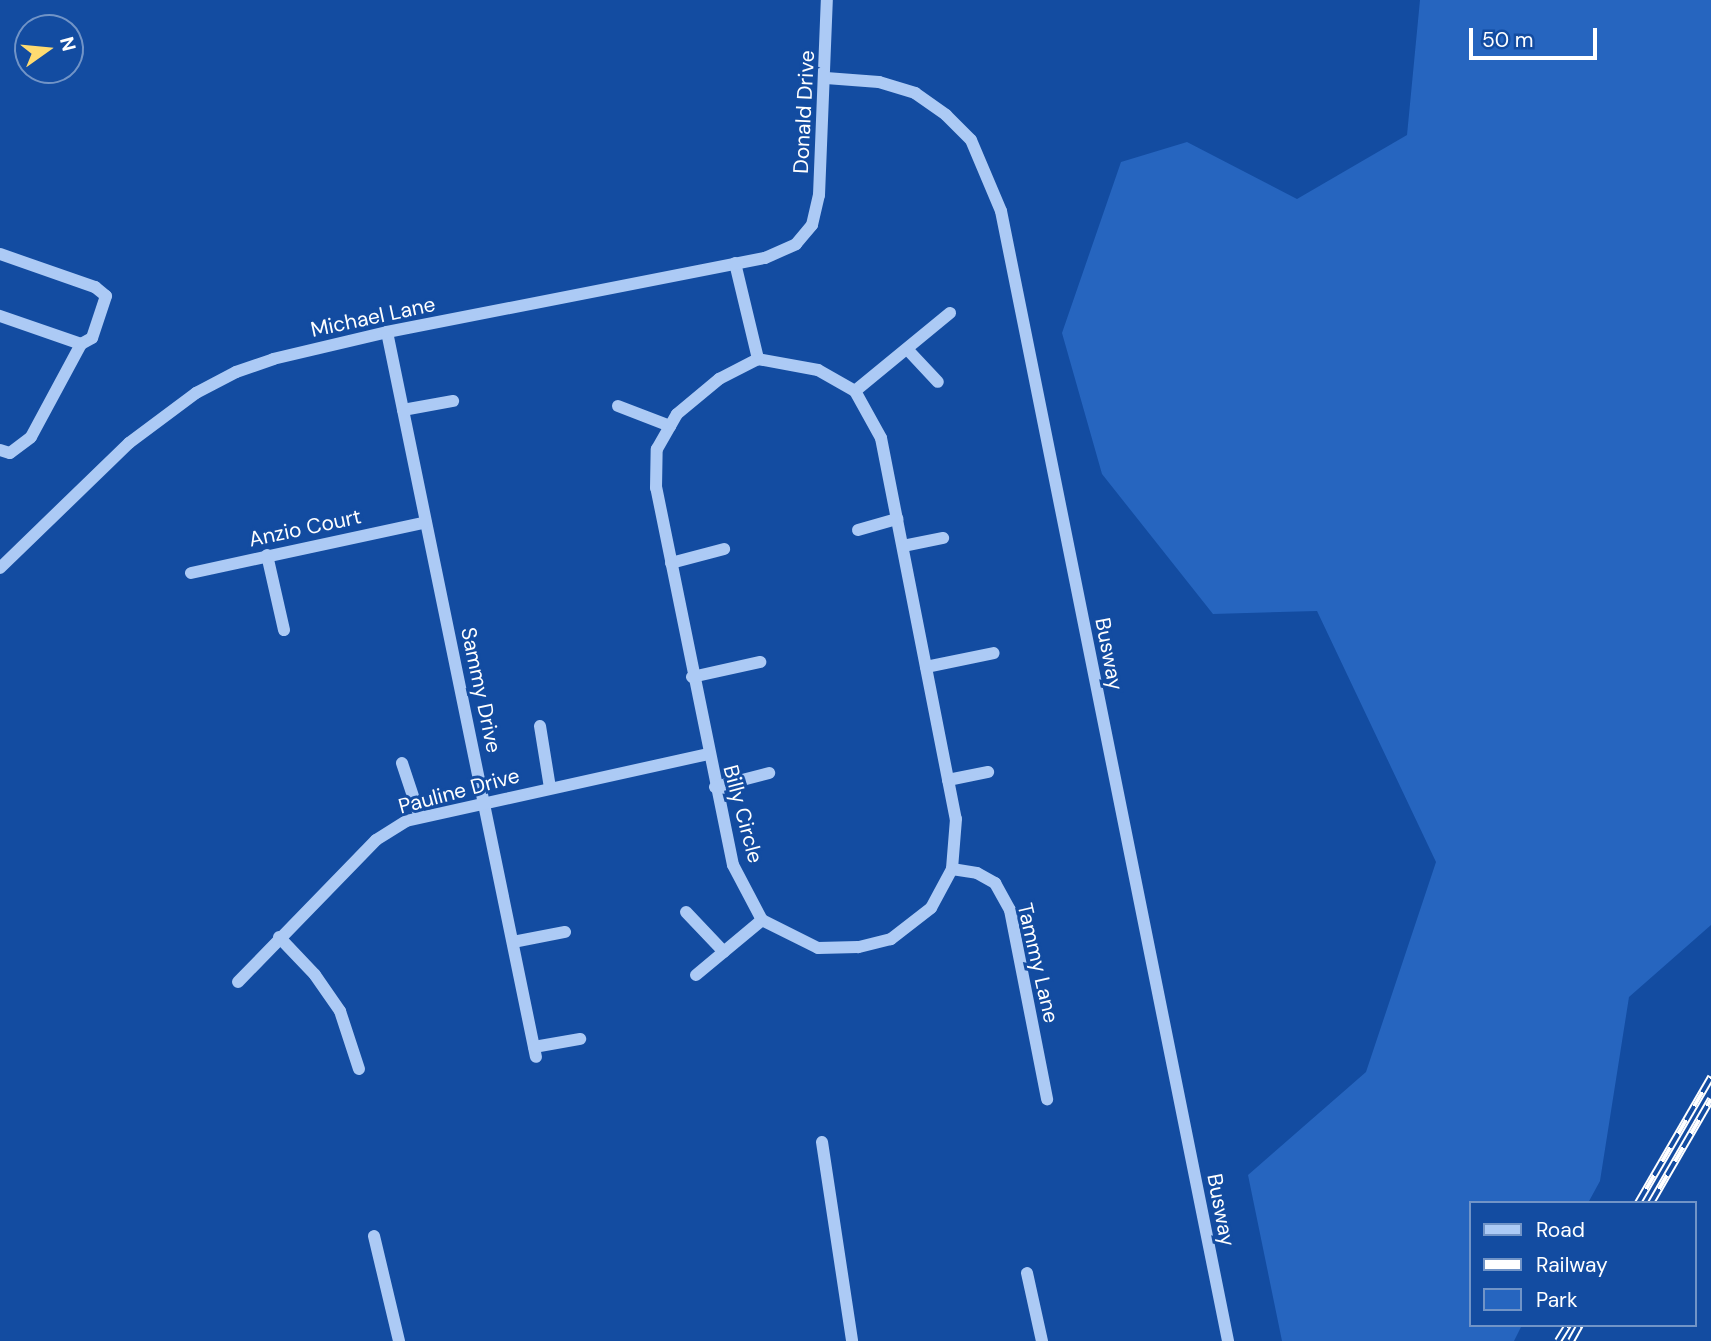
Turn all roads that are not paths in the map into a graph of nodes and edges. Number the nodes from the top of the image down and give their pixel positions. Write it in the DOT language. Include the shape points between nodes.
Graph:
graph roads {
  1 [pos="827,0"];
  2 [pos="825,78"];
  3 [pos="812,225"];
  4 [pos="0,254"];
  5 [pos="735,262"];
  6 [pos="950,313"];
  7 [pos="0,316"];
  8 [pos="387,332"];
  9 [pos="81,344"];
  10 [pos="907,349"];
  11 [pos="758,359"];
  12 [pos="938,382"];
  13 [pos="855,391"];
  14 [pos="453,401"];
  15 [pos="618,406"];
  16 [pos="403,410"];
  17 [pos="670,426"];
  18 [pos="0,450"];
  19 [pos="897,519"];
  20 [pos="426,522"];
  21 [pos="858,530"];
  22 [pos="943,538"];
  23 [pos="903,546"];
  24 [pos="724,548"];
  25 [pos="267,555"];
  26 [pos="671,563"];
  27 [pos="0,568"];
  28 [pos="191,573"];
  29 [pos="284,630"];
  30 [pos="994,653"];
  31 [pos="760,662"];
  32 [pos="926,667"];
  33 [pos="692,677"];
  34 [pos="540,726"];
  35 [pos="708,754"];
  36 [pos="401,763"];
  37 [pos="988,772"];
  38 [pos="769,773"];
  39 [pos="948,780"];
  40 [pos="715,787"];
  41 [pos="550,788"];
  42 [pos="485,801"];
  43 [pos="419,817"];
  44 [pos="952,869"];
  45 [pos="686,912"];
  46 [pos="762,920"];
  47 [pos="565,932"];
  48 [pos="279,937"];
  49 [pos="513,942"];
  50 [pos="724,952"];
  51 [pos="695,975"];
  52 [pos="238,982"];
  53 [pos="580,1038"];
  54 [pos="359,1069"];
  55 [pos="1047,1099"];
  56 [pos="822,1142"];
  57 [pos="374,1236"];
  58 [pos="1027,1273"];
  59 [pos="400,1341"];
  60 [pos="852,1341"];
  61 [pos="1042,1341"];
  62 [pos="1228,1341"];
  1 -- 2 [label="street, Donald Drive"];
  2 -- 3 [label="street, Donald Drive" via="819,195"];
  2 -- 62 [label="street, Busway" via="879,82 915,93 946,115 971,140 1001,211"];
  3 -- 5 [label="street, Michael Lane" via="796,244 765,258"];
  4 -- 9 [label="street" via="95,287 106,296 93,338"];
  5 -- 8 [label="street, Michael Lane"];
  5 -- 11 [label="street"];
  6 -- 10 [label="street"];
  7 -- 9 [label="street"];
  8 -- 16 [label="street, Sammy Drive"];
  8 -- 27 [label="street, Michael Lane" via="273,359 196,393 129,443"];
  9 -- 18 [label="street" via="30,438 10,453"];
  10 -- 12 [label="street"];
  10 -- 13 [label="street"];
  11 -- 13 [label="street" via="818,370"];
  11 -- 17 [label="street, Billy Circle" via="719,379 677,414"];
  13 -- 19 [label="street" via="881,438"];
  14 -- 16 [label="street"];
  15 -- 17 [label="street"];
  16 -- 20 [label="street, Sammy Drive"];
  17 -- 26 [label="street, Billy Circle" via="657,449 656,488"];
  19 -- 21 [label="street"];
  19 -- 23 [label="street"];
  20 -- 25 [label="street, Anzio Court"];
  20 -- 42 [label="street, Sammy Drive"];
  22 -- 23 [label="street"];
  23 -- 32 [label="street"];
  24 -- 26 [label="street"];
  25 -- 28 [label="street, Anzio Court"];
  25 -- 29 [label="street"];
  26 -- 33 [label="street, Billy Circle"];
  30 -- 32 [label="street"];
  31 -- 33 [label="street"];
  32 -- 39 [label="street"];
  33 -- 35 [label="street, Billy Circle"];
  34 -- 41 [label="street"];
  35 -- 40 [label="street, Billy Circle"];
  35 -- 41 [label="street, Pauline Drive"];
  36 -- 43 [label="street"];
  37 -- 39 [label="street"];
  38 -- 40 [label="street"];
  39 -- 44 [label="street" via="956,819"];
  40 -- 46 [label="street, Billy Circle" via="733,864"];
  41 -- 42 [label="street, Pauline Drive"];
  42 -- 43 [label="street, Pauline Drive"];
  42 -- 49 [label="street, Sammy Drive"];
  43 -- 48 [label="street, Pauline Drive" via="376,840"];
  44 -- 46 [label="street" via="931,908 891,939 858,947 818,948"];
  44 -- 55 [label="street, Tammy Lane" via="977,873 995,883 1010,910"];
  45 -- 50 [label="street"];
  46 -- 50 [label="street"];
  47 -- 49 [label="street"];
  48 -- 52 [label="street, Pauline Drive"];
  48 -- 54 [label="street" via="315,975 340,1011"];
  49 -- 53 [label="street, Sammy Drive" via="535,1052"];
  50 -- 51 [label="street"];
  56 -- 60 [label="street"];
  57 -- 59 [label="street"];
  58 -- 61 [label="street"];
}
